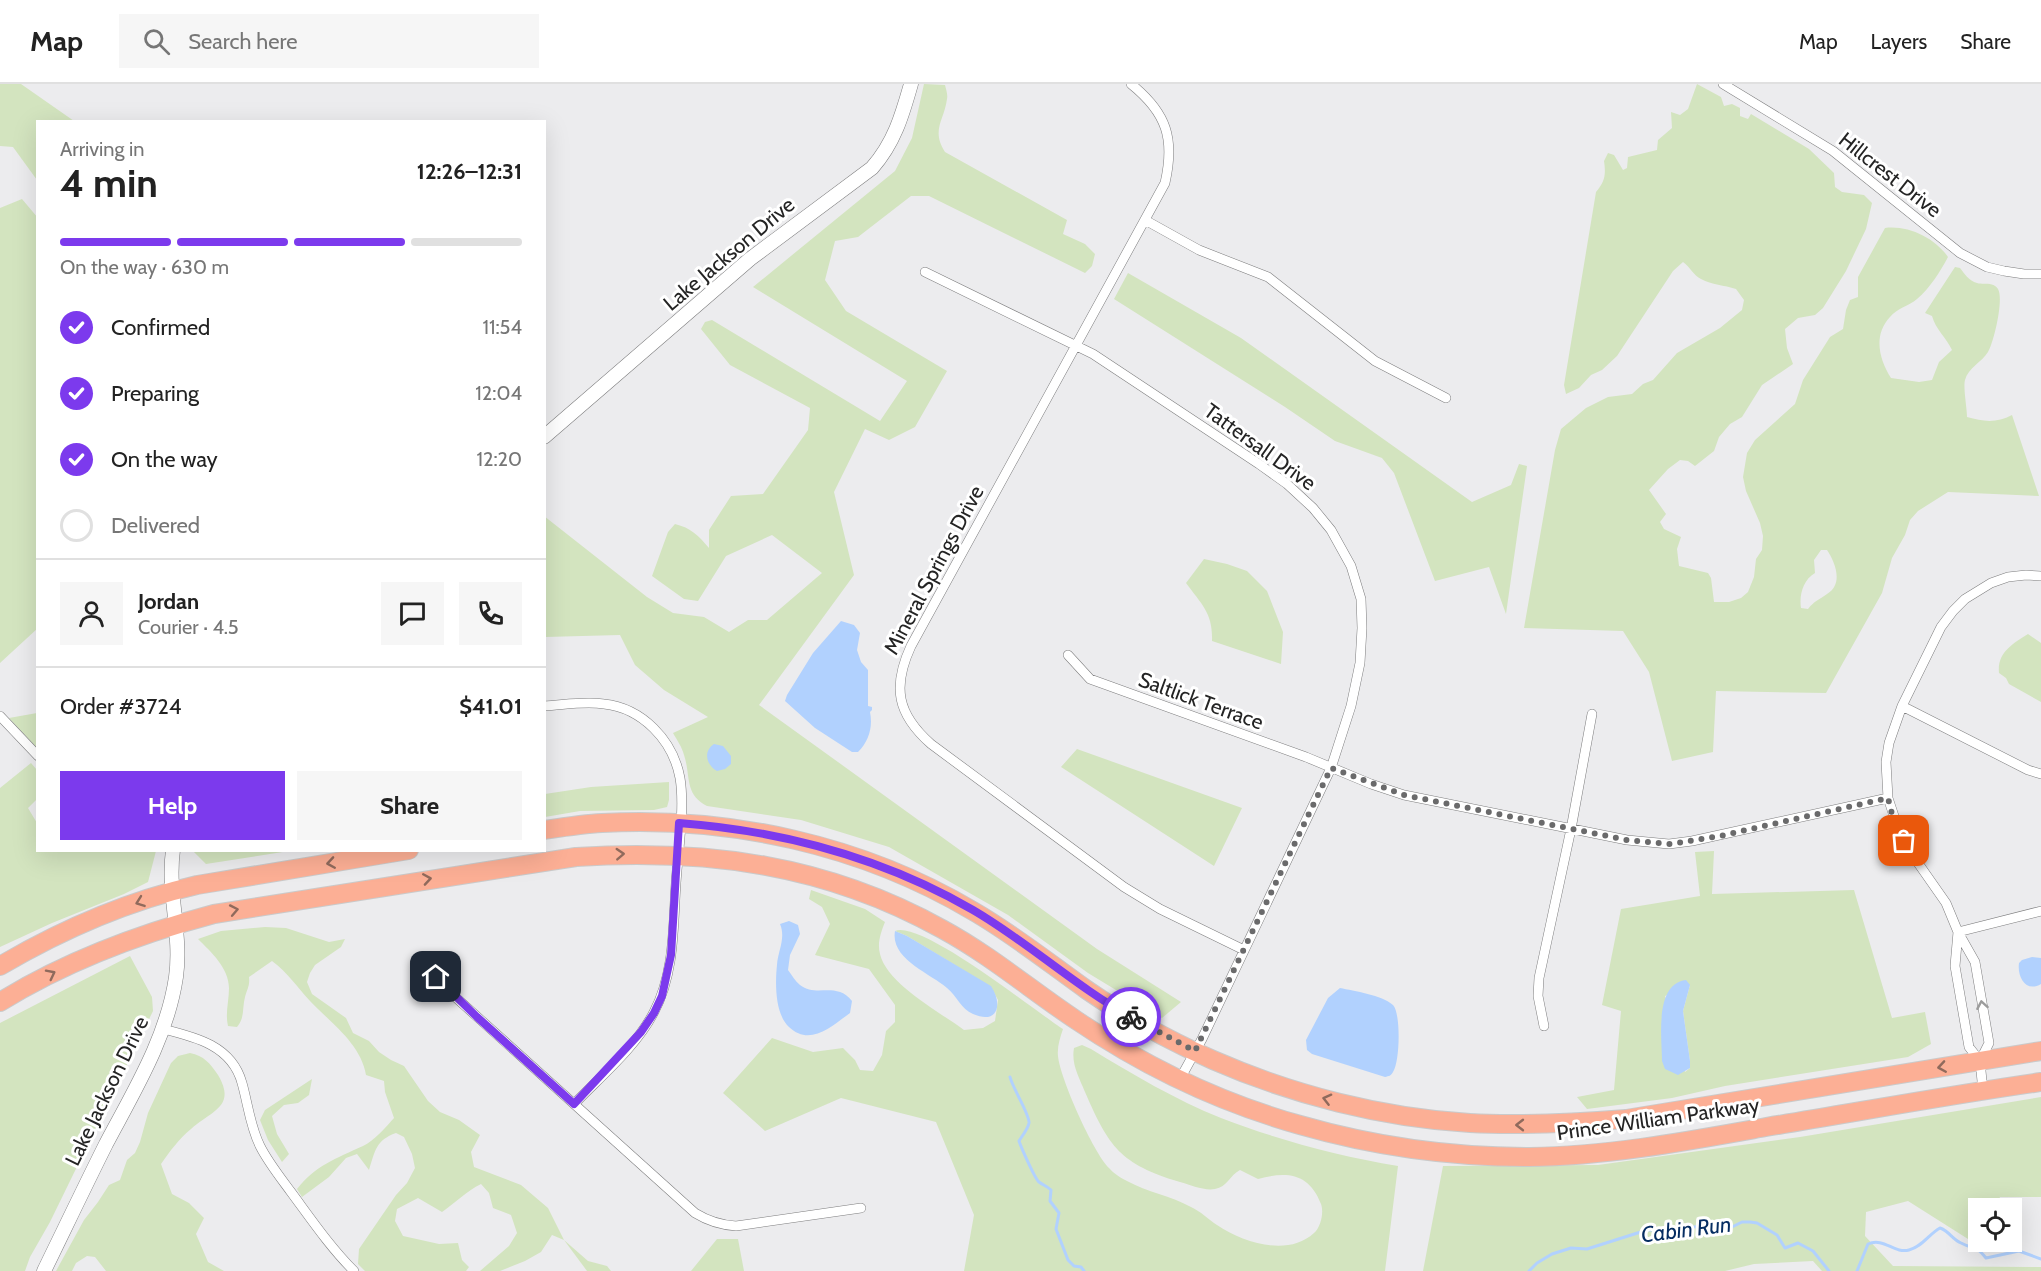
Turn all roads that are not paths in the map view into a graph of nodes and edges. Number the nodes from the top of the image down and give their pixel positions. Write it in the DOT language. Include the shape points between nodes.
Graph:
graph roads {
  1 [pos="911,84"];
  2 [pos="1131,84"];
  3 [pos="1723,84"];
  4 [pos="1738,88"];
  5 [pos="1145,220"];
  6 [pos="925,272"];
  7 [pos="2041,274"];
  8 [pos="1076,346"];
  9 [pos="1446,398"];
  10 [pos="546,435"];
  11 [pos="2041,576"];
  12 [pos="1068,655"];
  13 [pos="546,706"];
  14 [pos="1902,706"];
  15 [pos="1592,714"];
  16 [pos="0,716"];
  17 [pos="36,754"];
  18 [pos="1331,768"];
  19 [pos="2041,774"];
  20 [pos="1888,798"];
  21 [pos="679,823"];
  22 [pos="1571,829"];
  23 [pos="546,830"];
  24 [pos="173,852"];
  25 [pos="397,852"];
  26 [pos="677,854"];
  27 [pos="171,891"];
  28 [pos="2041,911"];
  29 [pos="176,924"];
  30 [pos="1958,932"];
  31 [pos="1244,950"];
  32 [pos="430,958"];
  33 [pos="0,966"];
  34 [pos="0,1002"];
  35 [pos="1544,1026"];
  36 [pos="163,1029"];
  37 [pos="1195,1051"];
  38 [pos="2041,1051"];
  39 [pos="1980,1061"];
  40 [pos="1180,1079"];
  41 [pos="2041,1082"];
  42 [pos="1983,1091"];
  43 [pos="574,1104"];
  44 [pos="861,1208"];
  45 [pos="44,1271"];
  46 [pos="354,1271"];
  1 -- 10 [label="street, Lake Jackson Drive" via="893,139 872,168 750,260"];
  2 -- 5 [label="street, Mineral Springs Drive" via="1151,102 1169,136 1170,162 1165,183"];
  3 -- 4 [label="street, Hillcrest Drive"];
  4 -- 7 [label="street, Hillcrest Drive" via="1833,152 1958,252 2004,271"];
  5 -- 8 [label="street, Mineral Springs Drive"];
  5 -- 9 [label="street" via="1199,250 1268,277 1375,362"];
  6 -- 8 [label="street, Tattersall Drive"];
  8 -- 18 [label="street, Tattersall Drive" via="1287,484 1331,530 1351,566 1361,599 1362,628 1351,706"];
  8 -- 31 [label="street, Mineral Springs Drive" via="910,646 902,666 902,701 915,730 931,744 1124,887"];
  11 -- 14 [label="street" via="2026,575 1991,583 1965,599 1941,627"];
  12 -- 18 [label="street, Saltlick Terrace" via="1090,680"];
  13 -- 21 [label="street" via="606,704 621,707 647,722 667,745 675,762 681,793"];
  14 -- 19 [label="street"];
  14 -- 20 [label="street" via="1886,762"];
  15 -- 22 [label="street"];
  16 -- 17 [label="street"];
  18 -- 22 [label="street, Saltlick Terrace" via="1404,795"];
  18 -- 31 [label="street, Tattersall Drive"];
  20 -- 22 [label="street, Saltlick Terrace" via="1670,844"];
  20 -- 30 [label="street" via="1904,841 1946,903"];
  21 -- 23 [label="highway, Prince William Parkway" via="599,823"];
  21 -- 26 [label="street"];
  21 -- 37 [label="highway, Prince William Parkway" via="721,826 797,840 909,878 973,910 1098,997"];
  22 -- 35 [label="street" via="1539,978"];
  24 -- 27 [label="street, Lake Jackson Drive"];
  25 -- 27 [label="highway, one-way"];
  29 -- 26 [label="highway, Prince William Parkway, one-way" via="255,906 576,856"];
  26 -- 40 [label="highway, Prince William Parkway" via="741,861 803,874 906,911 972,946 1117,1046"];
  26 -- 43 [label="street" via="671,955 662,996 641,1032"];
  27 -- 29 [label="street, Lake Jackson Drive"];
  27 -- 33 [label="highway, one-way" via="83,923"];
  28 -- 30 [label="street"];
  34 -- 29 [label="highway, Prince William Parkway, one-way" via="73,963"];
  29 -- 36 [label="street, Lake Jackson Drive" via="176,976"];
  30 -- 39 [label="street" via="1955,966 1969,1047"];
  39 -- 30 [label="street, one-way" via="1989,1043 1975,962"];
  31 -- 37 [label="street, Tattersall Drive"];
  32 -- 43 [label="street" via="443,986"];
  36 -- 45 [label="street, Lake Jackson Drive"];
  36 -- 46 [label="street" via="199,1038 230,1061 242,1080 253,1128 268,1161"];
  39 -- 37 [label="highway, Prince William Parkway, one-way" via="1626,1119 1518,1125 1446,1121 1367,1108 1292,1089"];
  37 -- 40 [label="street, Tattersall Drive"];
  38 -- 39 [label="highway, Prince William Parkway"];
  39 -- 42 [label="street"];
  40 -- 42 [label="highway, Prince William Parkway" via="1259,1112 1336,1134 1436,1151 1517,1156 1572,1155 1685,1142"];
  41 -- 42 [label="highway, Prince William Parkway"];
  43 -- 44 [label="street" via="705,1219 736,1226"];
}
